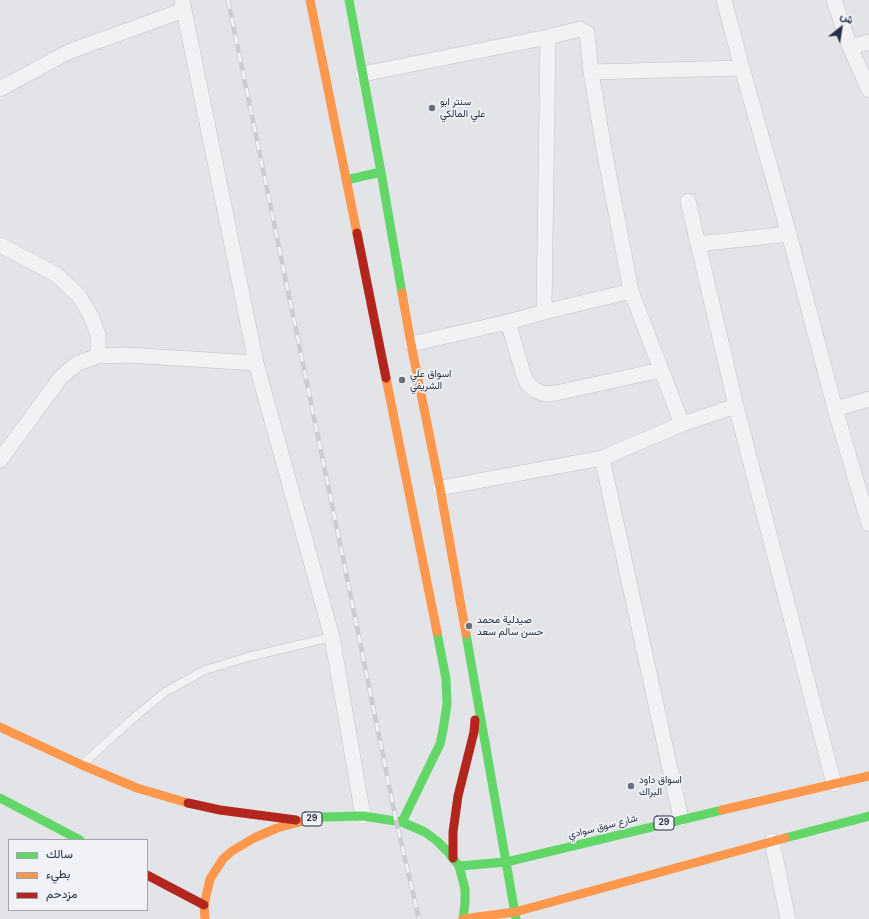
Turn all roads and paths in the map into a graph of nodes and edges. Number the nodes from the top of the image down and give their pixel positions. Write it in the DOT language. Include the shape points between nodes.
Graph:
graph roads {
  1 [pos="310,0"];
  2 [pos="349,0"];
  3 [pos="724,0"];
  4 [pos="834,0"];
  5 [pos="183,5"];
  6 [pos="548,37"];
  7 [pos="869,42"];
  8 [pos="850,47"];
  9 [pos="742,68"];
  10 [pos="591,72"];
  11 [pos="363,74"];
  12 [pos="0,89"];
  13 [pos="869,90"];
  14 [pos="381,172"];
  15 [pos="346,180"];
  16 [pos="688,201"];
  17 [pos="789,234"];
  18 [pos="698,244"];
  19 [pos="0,245"];
  20 [pos="631,291"];
  21 [pos="544,312"];
  22 [pos="508,322"];
  23 [pos="411,344"];
  24 [pos="98,356"];
  25 [pos="256,362"];
  26 [pos="661,370"];
  27 [pos="869,399"];
  28 [pos="736,406"];
  29 [pos="835,409"];
  30 [pos="682,424"];
  31 [pos="602,458"];
  32 [pos="0,460"];
  33 [pos="440,488"];
  34 [pos="869,524"];
  35 [pos="332,637"];
  36 [pos="477,698"];
  37 [pos="0,727"];
  38 [pos="82,765"];
  39 [pos="869,776"];
  40 [pos="834,784"];
  41 [pos="0,798"];
  42 [pos="363,816"];
  43 [pos="869,816"];
  44 [pos="681,819"];
  45 [pos="301,821"];
  46 [pos="402,822"];
  47 [pos="78,839"];
  48 [pos="772,841"];
  49 [pos="453,858"];
  50 [pos="506,862"];
  51 [pos="459,866"];
  52 [pos="148,876"];
  53 [pos="204,905"];
  54 [pos="515,916"];
  55 [pos="205,919"];
  56 [pos="463,919"];
  57 [pos="788,919"];
  1 -- 15 [label="street"];
  2 -- 11 [label="street"];
  3 -- 9 [label="street"];
  4 -- 8 [label="street"];
  5 -- 12 [label="street" via="68,52"];
  5 -- 25 [label="street"];
  6 -- 10 [label="street" via="580,29 587,33"];
  6 -- 11 [label="street"];
  6 -- 21 [label="street"];
  7 -- 8 [label="street"];
  8 -- 13 [label="street"];
  9 -- 10 [label="street"];
  9 -- 17 [label="street"];
  10 -- 20 [label="street"];
  11 -- 14 [label="street"];
  14 -- 15 [label="street"];
  14 -- 23 [label="street"];
  15 -- 46 [label="street" via="446,679 447,704 440,744"];
  16 -- 18 [label="street"];
  17 -- 18 [label="street"];
  17 -- 29 [label="street"];
  18 -- 28 [label="street"];
  19 -- 24 [label="street" via="56,275 78,296 91,316 98,335"];
  20 -- 21 [label="street"];
  20 -- 26 [label="street"];
  21 -- 22 [label="street"];
  22 -- 23 [label="street"];
  22 -- 26 [label="street" via="527,383 545,394"];
  23 -- 33 [label="street"];
  24 -- 25 [label="street" via="128,355"];
  24 -- 32 [label="street" via="78,363 61,377"];
  25 -- 35 [label="street"];
  26 -- 30 [label="street"];
  27 -- 29 [label="street"];
  28 -- 30 [label="street"];
  28 -- 40 [label="street"];
  29 -- 34 [label="street"];
  30 -- 31 [label="street"];
  31 -- 33 [label="street"];
  31 -- 44 [label="street"];
  33 -- 36 [label="street"];
  35 -- 38 [label="lane" via="205,670 165,692 130,720"];
  35 -- 42 [label="street"];
  36 -- 49 [label="street" via="474,732 458,796 453,832"];
  36 -- 50 [label="street"];
  37 -- 38 [label="street"];
  38 -- 45 [label="street" via="138,788 176,800 220,810"];
  39 -- 40 [label="street, شارع سوق سوادي / 29"];
  40 -- 44 [label="street, شارع سوق سوادي / 29"];
  41 -- 47 [label="street"];
  42 -- 45 [label="street, 29" via="324,817"];
  42 -- 46 [label="street, 29"];
  43 -- 48 [label="street, 29"];
  44 -- 50 [label="street, شارع سوق سوادي / 29"];
  45 -- 53 [label="street, 29" via="277,828 232,851 223,859 210,879"];
  46 -- 49 [label="street, 29" via="425,832"];
  48 -- 54 [label="street, 29"];
  48 -- 57 [label="street"];
  49 -- 51 [label="street, 29"];
  50 -- 51 [label="street, شارع سوق سوادي / 29"];
  50 -- 54 [label="street"];
  51 -- 56 [label="street, 29" via="465,889"];
  52 -- 53 [label="street"];
  53 -- 55 [label="street, 29"];
  54 -- 56 [label="street, 29"];
}
